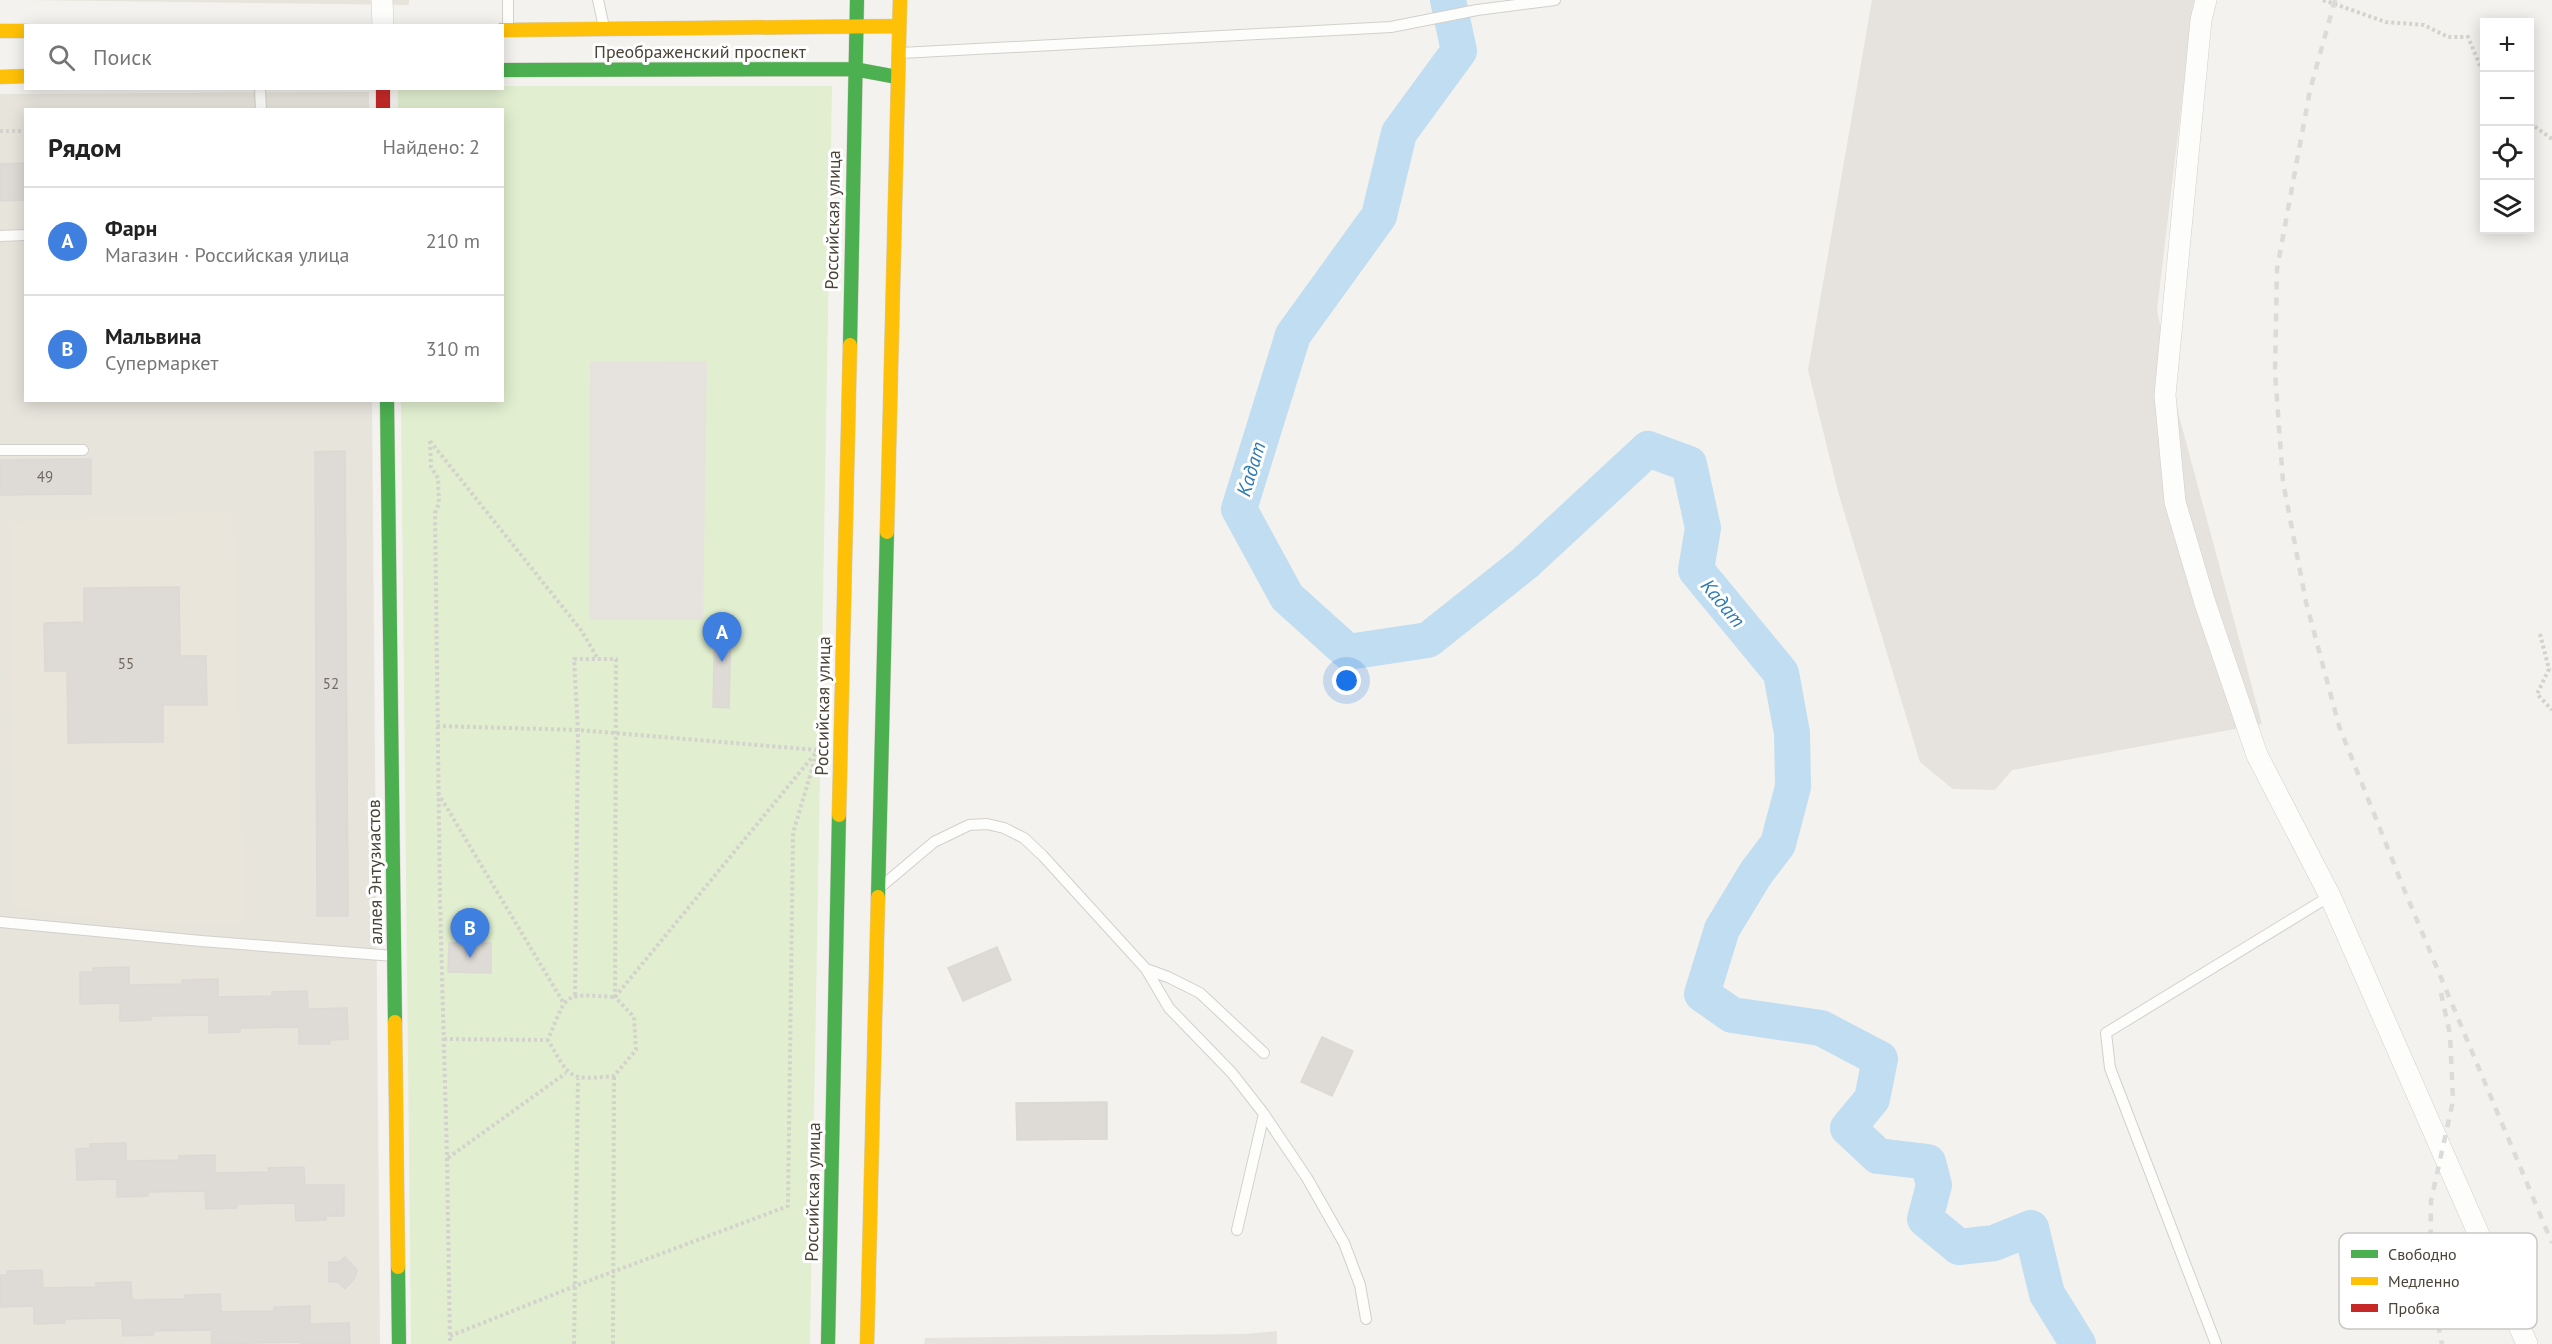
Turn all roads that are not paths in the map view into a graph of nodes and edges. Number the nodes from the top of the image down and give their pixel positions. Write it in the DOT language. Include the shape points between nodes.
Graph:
graph roads {
  1 [pos="382,0"];
  2 [pos="508,0"];
  3 [pos="598,0"];
  4 [pos="857,0"];
  5 [pos="900,0"];
  6 [pos="1554,0"];
  7 [pos="2206,0"];
  8 [pos="383,24"];
  9 [pos="855,26"];
  10 [pos="899,26"];
  11 [pos="505,30"];
  12 [pos="604,30"];
  13 [pos="0,31"];
  14 [pos="24,31"];
  15 [pos="899,53"];
  16 [pos="854,69"];
  17 [pos="504,70"];
  18 [pos="24,76"];
  19 [pos="0,77"];
  20 [pos="897,77"];
  21 [pos="260,90"];
  22 [pos="383,90"];
  23 [pos="261,108"];
  24 [pos="383,108"];
  25 [pos="24,235"];
  26 [pos="0,236"];
  27 [pos="387,402"];
  28 [pos="0,450"];
  29 [pos="83,450"];
  30 [pos="878,889"];
  31 [pos="2330,896"];
  32 [pos="0,922"];
  33 [pos="394,956"];
  34 [pos="1146,969"];
  35 [pos="1264,1053"];
  36 [pos="1264,1114"];
  37 [pos="1237,1230"];
  38 [pos="2478,1233"];
  39 [pos="1366,1319"];
  40 [pos="2520,1329"];
  41 [pos="399,1344"];
  42 [pos="828,1344"];
  43 [pos="867,1344"];
  44 [pos="2216,1344"];
  45 [pos="2527,1344"];
  1 -- 8 [label="street"];
  2 -- 11 [label="lane"];
  3 -- 12 [label="lane"];
  4 -- 9 [label="main road, Российская улица"];
  5 -- 10 [label="main road"];
  6 -- 15 [label="lane" via="1391,27"];
  7 -- 31 [label="street" via="2165,395 2175,502 2257,755"];
  9 -- 10 [label="main road, Преображенский проспект"];
  9 -- 12 [label="main road, Преображенский проспект"];
  9 -- 16 [label="main road, Российская улица"];
  10 -- 15 [label="main road"];
  11 -- 12 [label="main road, Преображенский проспект"];
  13 -- 14 [label="main road"];
  15 -- 20 [label="main road"];
  16 -- 17 [label="main road, Преображенский проспект"];
  16 -- 20 [label="main road, Преображенский проспект"];
  16 -- 42 [label="main road, Российская улица"];
  18 -- 19 [label="main road"];
  20 -- 30 [label="main road"];
  21 -- 23 [label="lane"];
  22 -- 24 [label="main road"];
  25 -- 26 [label="lane"];
  27 -- 33 [label="main road, аллея Энтузиастов"];
  28 -- 29 [label="lane"];
  30 -- 34 [label="lane" via="951,832 969,825 1004,828 1024,838 1043,856"];
  30 -- 43 [label="main road"];
  31 -- 38 [label="street"];
  31 -- 44 [label="lane" via="2106,1033 2110,1068"];
  32 -- 33 [label="lane"];
  33 -- 41 [label="main road, аллея Энтузиастов"];
  34 -- 35 [label="lane" via="1200,993"];
  34 -- 36 [label="lane" via="1169,1008 1232,1073"];
  36 -- 37 [label="lane"];
  36 -- 39 [label="lane" via="1344,1243 1360,1284"];
  40 -- 45 [label="street"];
}
